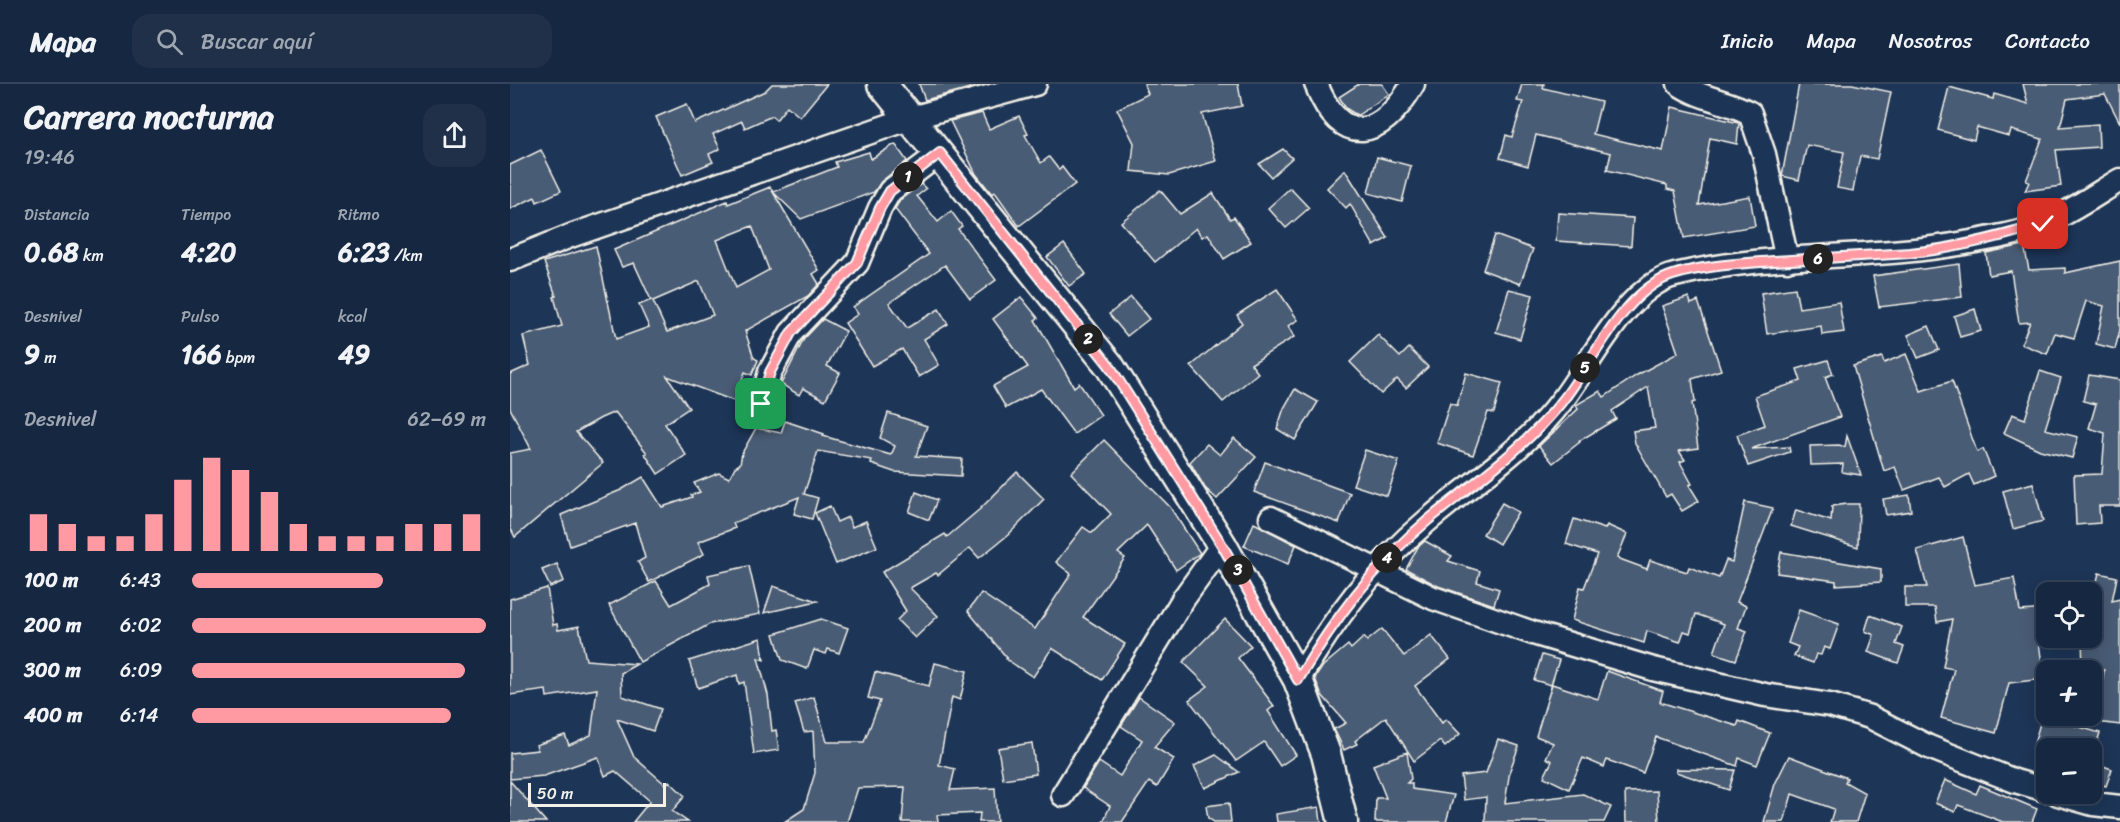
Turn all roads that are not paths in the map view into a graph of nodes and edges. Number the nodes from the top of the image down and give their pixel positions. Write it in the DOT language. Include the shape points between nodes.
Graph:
graph roads {
  1 [pos="882,84"];
  2 [pos="1035,84"];
  3 [pos="1316,84"];
  4 [pos="1413,84"];
  5 [pos="1679,84"];
  6 [pos="911,118"];
  7 [pos="940,153"];
  8 [pos="2120,180"];
  9 [pos="510,260"];
  10 [pos="1788,260"];
  11 [pos="761,404"];
  12 [pos="1271,518"];
  13 [pos="1222,545"];
  14 [pos="1376,568"];
  15 [pos="1298,680"];
  16 [pos="2036,787"];
  17 [pos="1063,795"];
  18 [pos="2093,804"];
  19 [pos="2120,807"];
  20 [pos="1343,822"];
  1 -- 6 [label="main road"];
  2 -- 6 [label="street"];
  3 -- 4 [label="street" via="1321,98 1338,120 1355,130 1370,130 1387,117"];
  5 -- 10 [label="street" via="1750,113 1764,154"];
  6 -- 7 [label="main road"];
  6 -- 9 [label="street"];
  7 -- 11 [label="street" via="890,191 857,263 791,333 770,372"];
  7 -- 13 [label="main road" via="1109,365"];
  8 -- 10 [label="street" via="2071,211 2000,237 1914,252"];
  10 -- 14 [label="street" via="1732,264 1672,275 1641,294 1562,400 1512,454 1426,522"];
  12 -- 14 [label="street"];
  13 -- 15 [label="main road"];
  13 -- 17 [label="street" via="1184,598"];
  14 -- 15 [label="street" via="1329,627"];
  14 -- 16 [label="street" via="1433,598 1533,633 1653,669 1765,695 1830,705 1870,717 1929,747"];
  15 -- 20 [label="main road" via="1326,754"];
  18 -- 19 [label="street"];
}
